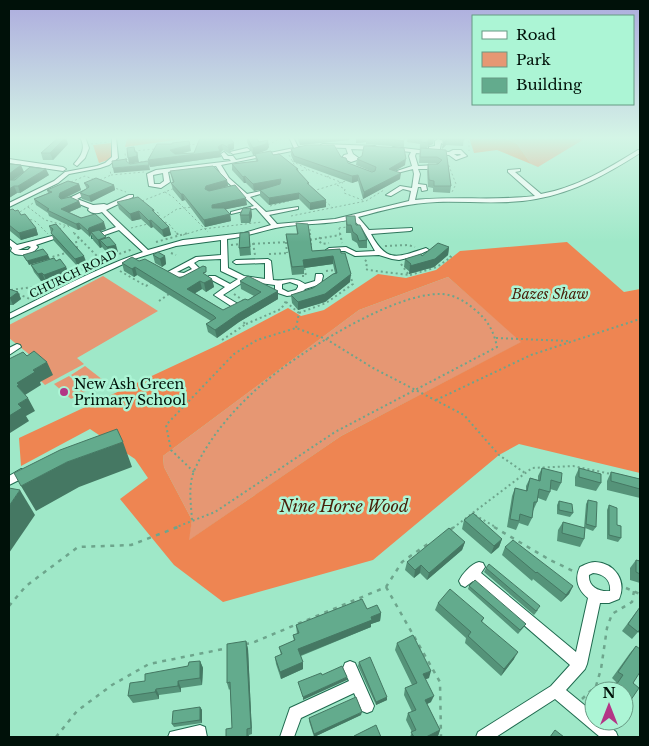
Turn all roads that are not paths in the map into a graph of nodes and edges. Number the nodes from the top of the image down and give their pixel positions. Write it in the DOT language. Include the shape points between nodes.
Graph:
graph roads {
  1 [pos="165,171"];
  2 [pos="64,172"];
  3 [pos="158,172"];
  4 [pos="223,172"];
  5 [pos="416,172"];
  6 [pos="511,172"];
  7 [pos="607,172"];
  8 [pos="274,184"];
  9 [pos="236,188"];
  10 [pos="414,188"];
  11 [pos="228,190"];
  12 [pos="424,190"];
  13 [pos="86,192"];
  14 [pos="388,192"];
  15 [pos="540,195"];
  16 [pos="131,196"];
  17 [pos="245,196"];
  18 [pos="72,199"];
  19 [pos="64,202"];
  20 [pos="412,202"];
  21 [pos="9,205"];
  22 [pos="92,207"];
  23 [pos="258,207"];
  24 [pos="296,208"];
  25 [pos="104,209"];
  26 [pos="233,213"];
  27 [pos="267,217"];
  28 [pos="355,218"];
  29 [pos="275,226"];
  30 [pos="123,229"];
  31 [pos="410,229"];
  32 [pos="368,232"];
  33 [pos="94,237"];
  34 [pos="52,238"];
  35 [pos="222,240"];
  36 [pos="9,241"];
  37 [pos="31,248"];
  38 [pos="424,248"];
  39 [pos="144,249"];
  40 [pos="377,250"];
  41 [pos="313,251"];
  42 [pos="223,257"];
  43 [pos="36,258"];
  44 [pos="236,262"];
  45 [pos="320,274"];
  46 [pos="212,278"];
  47 [pos="242,278"];
  48 [pos="177,280"];
  49 [pos="269,281"];
  50 [pos="279,283"];
  51 [pos="302,287"];
  52 [pos="228,289"];
  53 [pos="234,304"];
  54 [pos="9,317"];
  55 [pos="17,347"];
  56 [pos="9,352"];
  57 [pos="26,479"];
  58 [pos="9,481"];
  59 [pos="472,574"];
  60 [pos="596,596"];
  61 [pos="580,664"];
  62 [pos="350,668"];
  63 [pos="358,684"];
  64 [pos="556,691"];
  65 [pos="367,706"];
  66 [pos="174,737"];
  67 [pos="200,737"];
  68 [pos="287,737"];
  69 [pos="483,737"];
  70 [pos="611,737"];
  1 -- 3 [label="street" via="167,182 161,186 151,185 147,173"];
  2 -- 21 [label="street" via="56,182"];
  4 -- 9 [label="street"];
  5 -- 10 [label="street"];
  6 -- 15 [label="street"];
  7 -- 15 [label="street, CHURCH ROAD"];
  8 -- 17 [label="street" via="278,188"];
  9 -- 11 [label="street"];
  9 -- 17 [label="street"];
  10 -- 12 [label="street" via="424,186"];
  10 -- 14 [label="street" via="402,187"];
  10 -- 20 [label="street"];
  13 -- 18 [label="street"];
  15 -- 20 [label="street, CHURCH ROAD" via="513,200"];
  16 -- 25 [label="street"];
  17 -- 23 [label="street"];
  18 -- 19 [label="street"];
  18 -- 22 [label="street"];
  20 -- 28 [label="street, CHURCH ROAD"];
  22 -- 25 [label="street" via="90,210 93,211"];
  23 -- 26 [label="street"];
  23 -- 27 [label="street"];
  24 -- 27 [label="street"];
  25 -- 30 [label="street"];
  27 -- 29 [label="street"];
  28 -- 29 [label="street, CHURCH ROAD"];
  28 -- 32 [label="street"];
  29 -- 35 [label="street, CHURCH ROAD"];
  30 -- 33 [label="street"];
  30 -- 39 [label="street"];
  31 -- 32 [label="street"];
  32 -- 40 [label="street"];
  34 -- 37 [label="street"];
  35 -- 39 [label="street, CHURCH ROAD" via="198,239"];
  35 -- 42 [label="street"];
  36 -- 37 [label="street" via="18,253"];
  37 -- 43 [label="street"];
  38 -- 40 [label="street" via="416,255 400,258"];
  39 -- 54 [label="street, CHURCH ROAD"];
  40 -- 41 [label="street" via="355,254 346,249"];
  42 -- 47 [label="street" via="224,269"];
  42 -- 48 [label="street" via="198,258 190,264 196,269 184,275 165,272"];
  44 -- 49 [label="street" via="259,258 268,261"];
  45 -- 51 [label="street" via="318,282"];
  46 -- 52 [label="street"];
  47 -- 49 [label="street"];
  47 -- 52 [label="street"];
  49 -- 50 [label="street"];
  50 -- 51 [label="street" via="291,280 299,282"];
  50 -- 51 [label="street" via="277,288 284,293 296,293"];
  52 -- 53 [label="street" via="218,295"];
  55 -- 56 [label="street"];
  57 -- 58 [label="street" via="21,473"];
  59 -- 61 [label="street"];
  60 -- 60 [label="street" via="585,587 582,575 588,568 598,567 610,573 617,585 615,595"];
  60 -- 61 [label="street"];
  61 -- 64 [label="street"];
  62 -- 63 [label="street"];
  63 -- 65 [label="street"];
  63 -- 68 [label="street" via="295,713"];
  64 -- 69 [label="street"];
  64 -- 70 [label="street"];
  66 -- 67 [label="street" via="200,732"];
}
